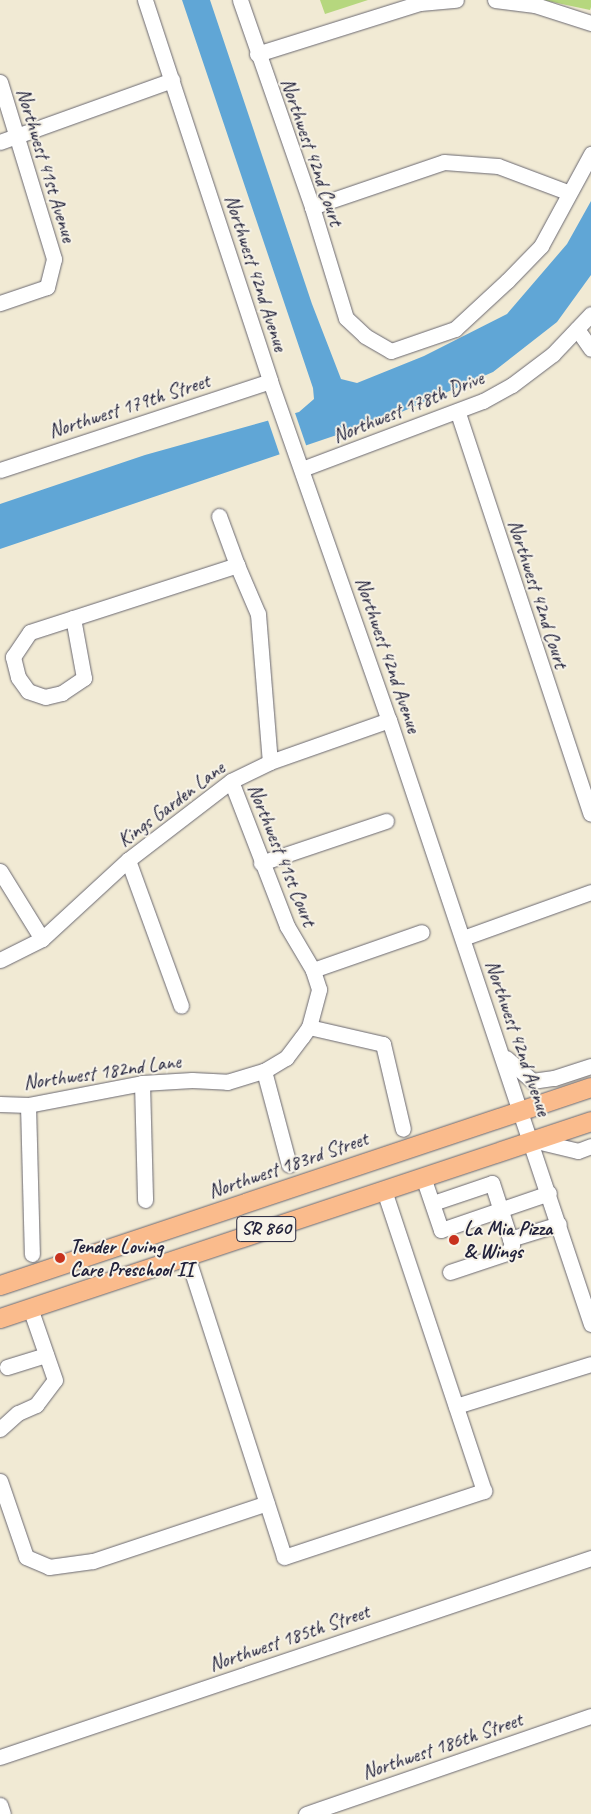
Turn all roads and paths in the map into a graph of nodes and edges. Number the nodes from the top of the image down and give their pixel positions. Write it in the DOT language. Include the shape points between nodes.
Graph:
graph roads {
  1 [pos="145,0"];
  2 [pos="240,0"];
  3 [pos="456,0"];
  4 [pos="495,0"];
  5 [pos="591,22"];
  6 [pos="257,54"];
  7 [pos="172,80"];
  8 [pos="0,82"];
  9 [pos="18,135"];
  10 [pos="0,142"];
  11 [pos="591,154"];
  12 [pos="567,192"];
  13 [pos="312,207"];
  14 [pos="0,303"];
  15 [pos="591,314"];
  16 [pos="577,329"];
  17 [pos="591,349"];
  18 [pos="270,381"];
  19 [pos="458,412"];
  20 [pos="302,469"];
  21 [pos="0,470"];
  22 [pos="219,516"];
  23 [pos="237,565"];
  24 [pos="73,618"];
  25 [pos="390,720"];
  26 [pos="270,762"];
  27 [pos="231,781"];
  28 [pos="591,814"];
  29 [pos="386,821"];
  30 [pos="128,860"];
  31 [pos="261,863"];
  32 [pos="0,870"];
  33 [pos="591,892"];
  34 [pos="422,932"];
  35 [pos="463,938"];
  36 [pos="42,939"];
  37 [pos="0,960"];
  38 [pos="313,970"];
  39 [pos="181,1006"];
  40 [pos="309,1027"];
  41 [pos="503,1056"];
  42 [pos="591,1066"];
  43 [pos="264,1071"];
  44 [pos="142,1083"];
  45 [pos="591,1087"];
  46 [pos="0,1104"];
  47 [pos="28,1104"];
  48 [pos="522,1110"];
  49 [pos="591,1120"];
  50 [pos="403,1129"];
  51 [pos="532,1140"];
  52 [pos="591,1146"];
  53 [pos="289,1165"];
  54 [pos="423,1177"];
  55 [pos="384,1190"];
  56 [pos="549,1193"];
  57 [pos="145,1200"];
  58 [pos="433,1203"];
  59 [pos="501,1210"];
  60 [pos="559,1224"];
  61 [pos="510,1239"];
  62 [pos="32,1254"];
  63 [pos="187,1256"];
  64 [pos="450,1272"];
  65 [pos="0,1285"];
  66 [pos="588,1306"];
  67 [pos="30,1308"];
  68 [pos="0,1318"];
  69 [pos="591,1324"];
  70 [pos="46,1355"];
  71 [pos="591,1364"];
  72 [pos="7,1367"];
  73 [pos="456,1406"];
  74 [pos="0,1428"];
  75 [pos="0,1481"];
  76 [pos="267,1503"];
  77 [pos="591,1558"];
  78 [pos="591,1716"];
  79 [pos="0,1758"];
  80 [pos="0,1805"];
  81 [pos="4,1814"];
  82 [pos="306,1814"];
  1 -- 7 [label="street, Northwest 42nd Avenue"];
  2 -- 6 [label="street, Northwest 42nd Court"];
  3 -- 6 [label="street" via="420,3"];
  4 -- 5 [label="street" via="535,4"];
  6 -- 13 [label="street, Northwest 42nd Court"];
  7 -- 9 [label="street"];
  7 -- 18 [label="street, Northwest 42nd Avenue"];
  8 -- 9 [label="street, Northwest 41st Avenue"];
  9 -- 10 [label="street"];
  9 -- 14 [label="street, Northwest 41st Avenue" via="54,260 47,287"];
  11 -- 12 [label="street"];
  12 -- 13 [label="street" via="498,166 444,162"];
  12 -- 13 [label="street, Northwest 42nd Court" via="541,246 455,329 391,351 365,336 346,318"];
  15 -- 16 [label="street, Northwest 178th Drive"];
  16 -- 17 [label="street"];
  16 -- 19 [label="street, Northwest 178th Drive" via="553,354 512,385"];
  18 -- 20 [label="street, Northwest 42nd Avenue"];
  18 -- 21 [label="street, Northwest 179th Street"];
  19 -- 20 [label="street, Northwest 178th Drive"];
  19 -- 28 [label="street, Northwest 42nd Court"];
  20 -- 25 [label="street, Northwest 42nd Avenue"];
  22 -- 23 [label="street"];
  23 -- 24 [label="street"];
  23 -- 26 [label="street" via="258,614"];
  24 -- 24 [label="street" via="30,632 20,643 13,657 18,678 28,691 45,697 62,693 84,678"];
  25 -- 26 [label="street, Kings Garden Lane"];
  25 -- 35 [label="street, Northwest 42nd Avenue"];
  26 -- 27 [label="street, Kings Garden Lane"];
  27 -- 30 [label="street, Kings Garden Lane"];
  27 -- 31 [label="street, Northwest 41st Court"];
  29 -- 31 [label="street"];
  30 -- 36 [label="street, Kings Garden Lane"];
  30 -- 39 [label="street"];
  31 -- 38 [label="street, Northwest 41st Court" via="287,926"];
  32 -- 36 [label="street"];
  33 -- 35 [label="street"];
  34 -- 38 [label="street"];
  35 -- 41 [label="street, Northwest 42nd Avenue"];
  36 -- 37 [label="street, Kings Garden Lane"];
  38 -- 40 [label="street, Northwest 41st Court" via="318,989"];
  40 -- 43 [label="street, Northwest 182nd Lane" via="286,1058"];
  40 -- 50 [label="street" via="383,1044"];
  41 -- 42 [label="street" via="532,1081 554,1078"];
  41 -- 48 [label="street, Northwest 42nd Avenue"];
  43 -- 44 [label="street, Northwest 182nd Lane" via="227,1082"];
  43 -- 53 [label="street"];
  44 -- 47 [label="street, Northwest 182nd Lane"];
  44 -- 57 [label="street"];
  45 -- 48 [label="main road, Northwest 183rd Street / SR 860"];
  46 -- 47 [label="street, Northwest 182nd Lane"];
  47 -- 62 [label="street"];
  48 -- 51 [label="street, Northwest 42nd Avenue"];
  48 -- 65 [label="main road, Northwest 183rd Street / SR 860"];
  49 -- 51 [label="main road, SR 860"];
  51 -- 52 [label="street" via="578,1151"];
  51 -- 54 [label="main road, SR 860"];
  51 -- 56 [label="street, Northwest 42nd Avenue"];
  54 -- 55 [label="main road, SR 860"];
  54 -- 58 [label="street"];
  55 -- 63 [label="main road, SR 860"];
  55 -- 73 [label="street"];
  56 -- 59 [label="street"];
  56 -- 60 [label="street, Northwest 42nd Avenue"];
  58 -- 59 [label="street" via="492,1183"];
  58 -- 59 [label="street" via="441,1230"];
  59 -- 61 [label="street"];
  60 -- 61 [label="street"];
  60 -- 66 [label="street, Northwest 42nd Avenue"];
  61 -- 64 [label="street" via="512,1245 507,1253"];
  63 -- 67 [label="main road, SR 860"];
  63 -- 76 [label="street"];
  66 -- 69 [label="street, Northwest 42nd Avenue"];
  67 -- 68 [label="main road, SR 860"];
  67 -- 70 [label="street"];
  70 -- 72 [label="street"];
  70 -- 74 [label="street" via="55,1380 49,1392 36,1405 18,1413"];
  71 -- 73 [label="street"];
  73 -- 76 [label="street" via="484,1491 284,1556"];
  75 -- 76 [label="street" via="26,1557 49,1567 93,1561"];
  77 -- 79 [label="street, Northwest 185th Street"];
  78 -- 82 [label="street, Northwest 186th Street"];
  80 -- 81 [label="street"];
}
